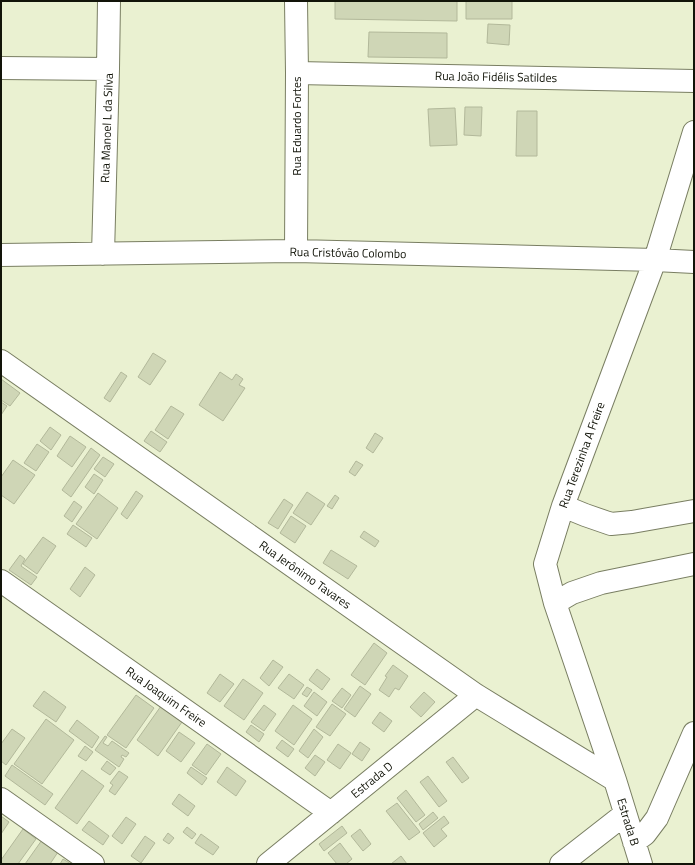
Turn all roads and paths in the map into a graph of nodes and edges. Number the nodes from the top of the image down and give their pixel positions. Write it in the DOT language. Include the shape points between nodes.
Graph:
graph roads {
  1 [pos="110,1"];
  2 [pos="296,1"];
  3 [pos="1,68"];
  4 [pos="108,69"];
  5 [pos="297,73"];
  6 [pos="694,81"];
  7 [pos="694,132"];
  8 [pos="296,251"];
  9 [pos="103,254"];
  10 [pos="1,255"];
  11 [pos="655,260"];
  12 [pos="694,262"];
  13 [pos="1,361"];
  14 [pos="563,506"];
  15 [pos="694,511"];
  16 [pos="694,564"];
  17 [pos="1,581"];
  18 [pos="555,603"];
  19 [pos="476,695"];
  20 [pos="694,733"];
  21 [pos="615,780"];
  22 [pos="1,799"];
  23 [pos="331,813"];
  24 [pos="625,814"];
  25 [pos="634,842"];
  26 [pos="93,864"];
  27 [pos="268,864"];
  28 [pos="561,864"];
  29 [pos="641,864"];
  1 -- 4 [label="street, Rua Manoel L da Silva"];
  2 -- 5 [label="street, Rua Eduardo Fortes"];
  3 -- 4 [label="street"];
  4 -- 9 [label="street, Rua Manoel L da Silva"];
  5 -- 6 [label="street, Rua João Fidélis Satildes"];
  5 -- 8 [label="street, Rua Eduardo Fortes"];
  7 -- 11 [label="street, Rua Terezinha A Freire"];
  8 -- 9 [label="street, Rua Cristóvão Colombo"];
  8 -- 11 [label="street, Rua Cristóvão Colombo"];
  9 -- 10 [label="street, Rua Cristóvão Colombo"];
  11 -- 12 [label="street, Rua Cristóvão Colombo"];
  11 -- 14 [label="street, Rua Terezinha A Freire"];
  13 -- 19 [label="street, Rua Jerônimo Tavares"];
  14 -- 15 [label="street" via="611,524"];
  14 -- 18 [label="street, Rua Terezinha A Freire" via="546,564"];
  16 -- 18 [label="street" via="601,583 572,593"];
  17 -- 23 [label="street, Rua Joaquim Freire"];
  18 -- 21 [label="street, Rua Terezinha A Freire"];
  19 -- 21 [label="street, Rua Jerônimo Tavares"];
  19 -- 23 [label="street, Estrada D"];
  20 -- 25 [label="street" via="657,818 645,834"];
  21 -- 24 [label="street, Estrada B"];
  22 -- 26 [label="street"];
  23 -- 27 [label="street, Estrada D"];
  24 -- 25 [label="street, Estrada B"];
  24 -- 28 [label="street"];
  25 -- 29 [label="street, Estrada B"];
}
